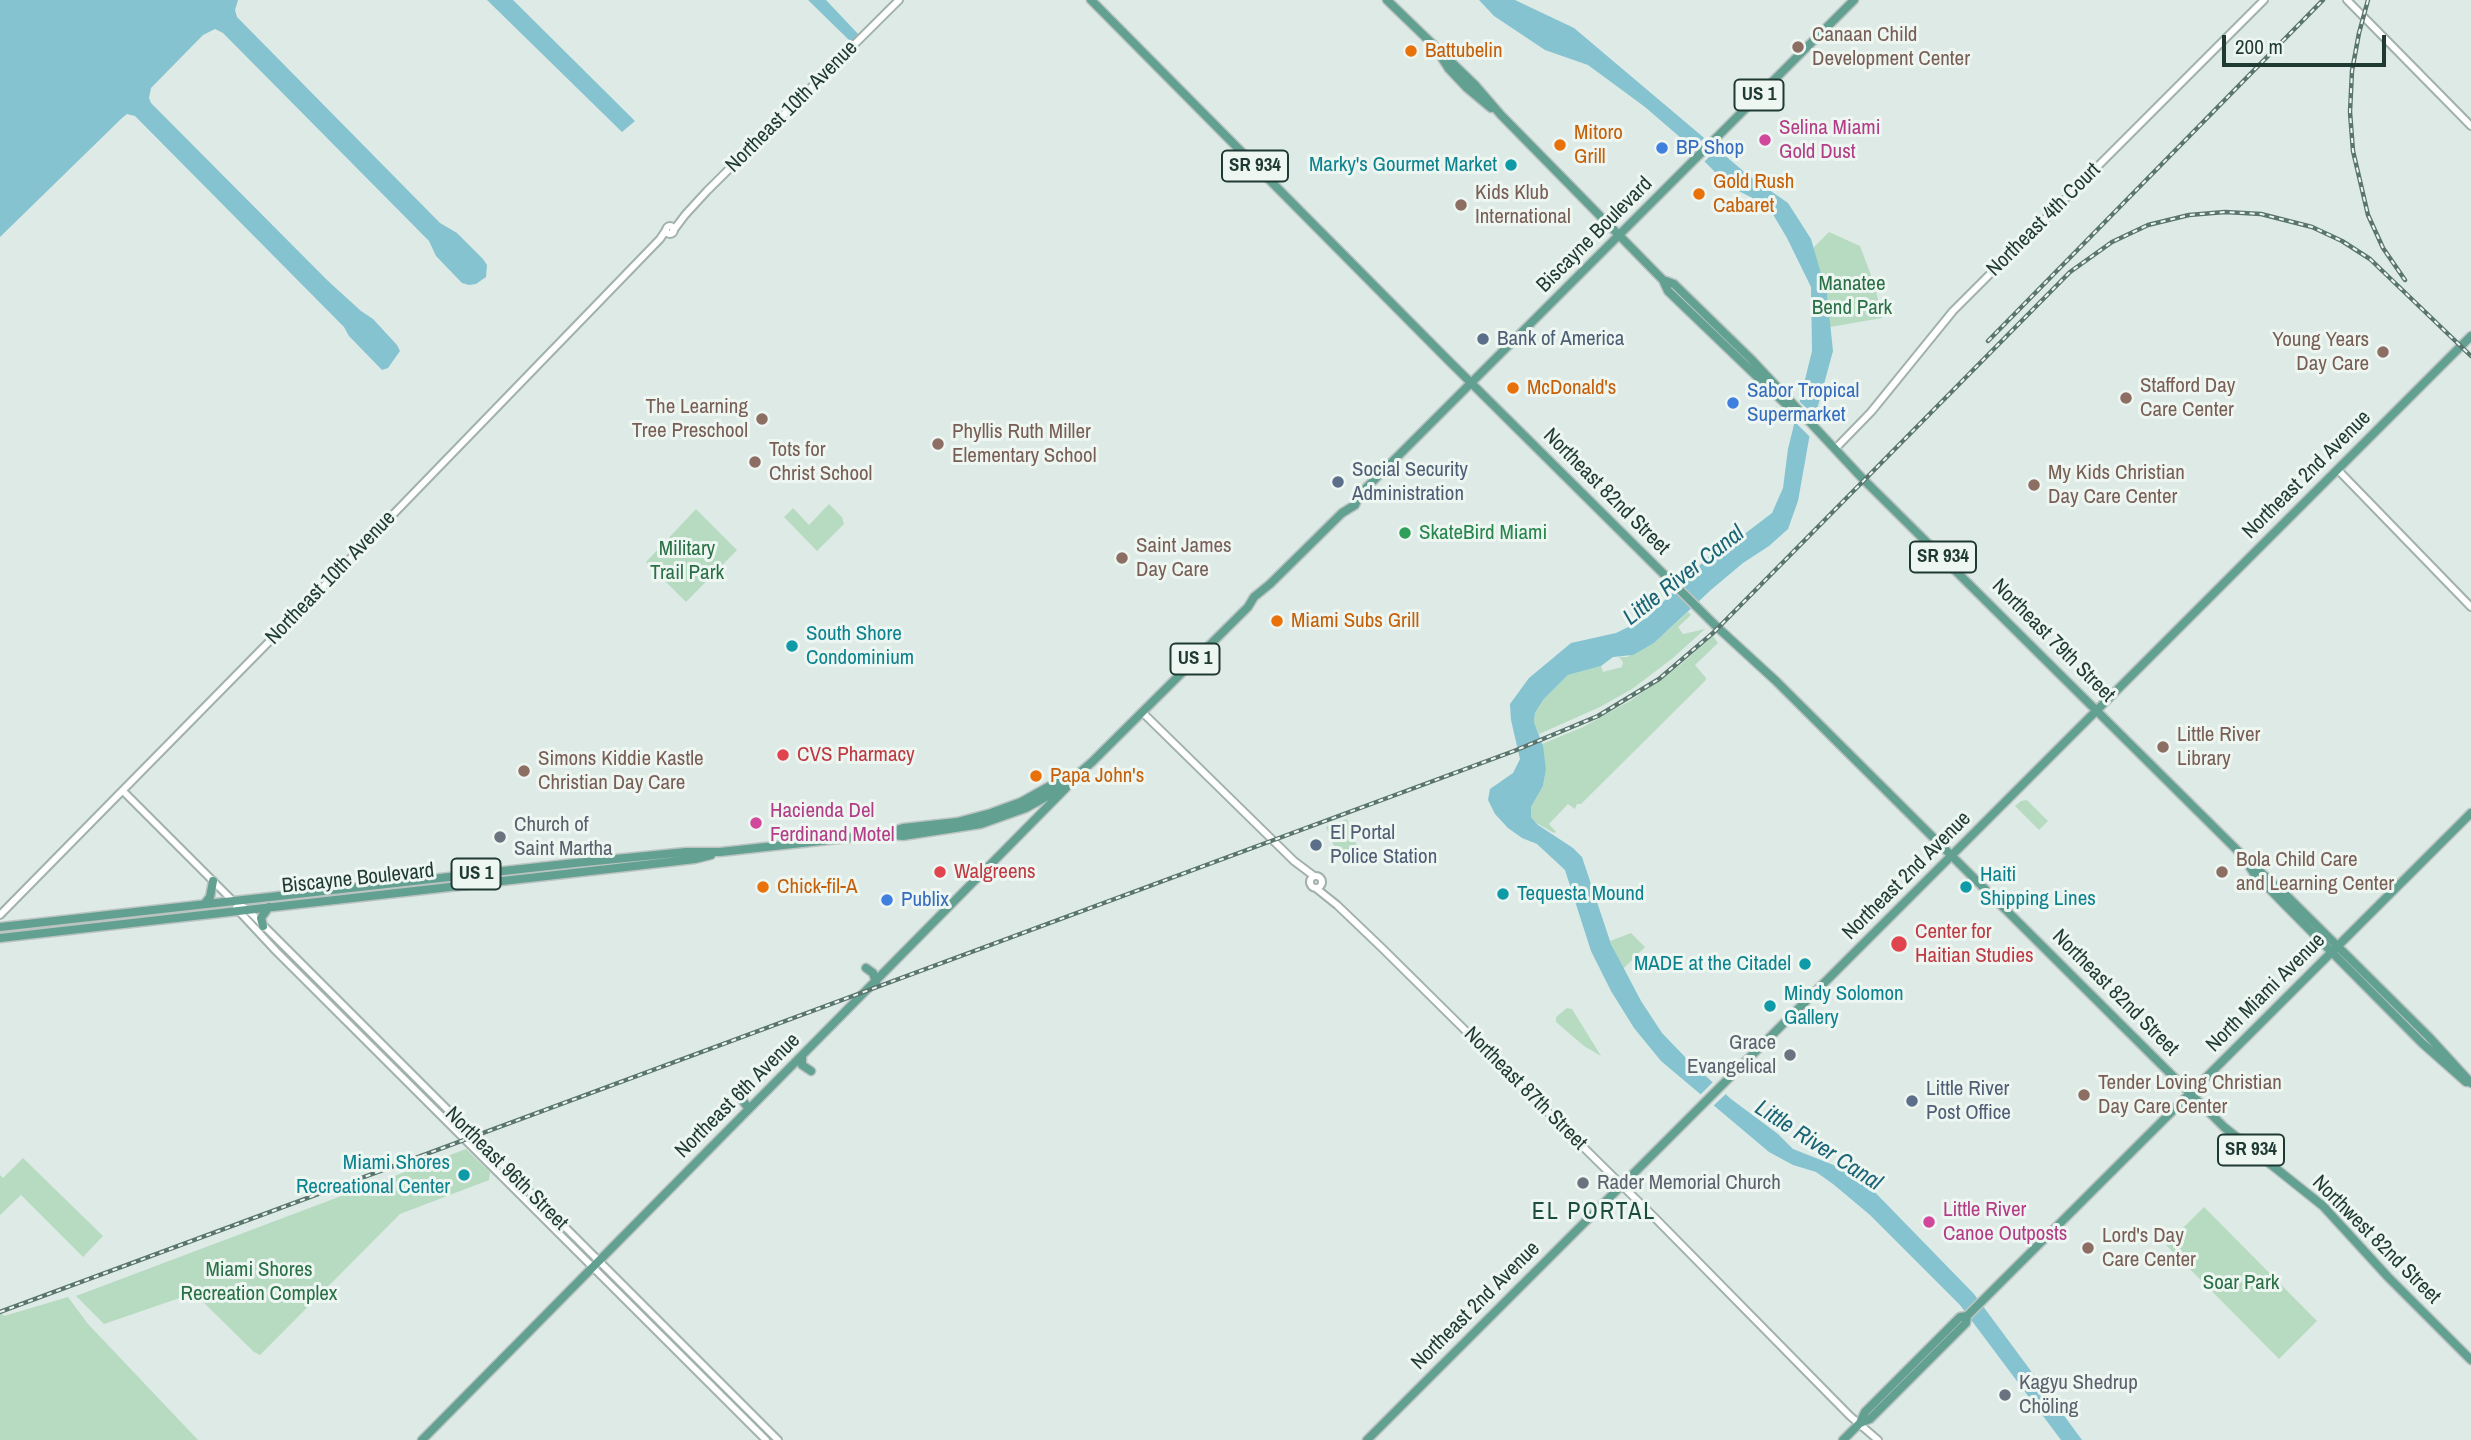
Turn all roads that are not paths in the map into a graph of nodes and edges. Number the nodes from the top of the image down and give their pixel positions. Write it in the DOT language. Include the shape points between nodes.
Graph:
graph roads {
  1 [pos="899,0"];
  2 [pos="1091,0"];
  3 [pos="1387,0"];
  4 [pos="1854,0"];
  5 [pos="2264,0"];
  6 [pos="2347,0"];
  7 [pos="2471,126"];
  8 [pos="1619,235"];
  9 [pos="2471,336"];
  10 [pos="1471,383"];
  11 [pos="1835,449"];
  12 [pos="2338,470"];
  13 [pos="2471,607"];
  14 [pos="2098,710"];
  15 [pos="1142,712"];
  16 [pos="1076,775"];
  17 [pos="123,791"];
  18 [pos="2471,813"];
  19 [pos="720,852"];
  20 [pos="1952,856"];
  21 [pos="522,869"];
  22 [pos="428,879"];
  23 [pos="213,881"];
  24 [pos="507,881"];
  25 [pos="411,890"];
  26 [pos="232,900"];
  27 [pos="205,903"];
  28 [pos="270,906"];
  29 [pos="248,910"];
  30 [pos="238,912"];
  31 [pos="0,915"];
  32 [pos="263,926"];
  33 [pos="0,928"];
  34 [pos="0,938"];
  35 [pos="2335,950"];
  36 [pos="866,968"];
  37 [pos="876,982"];
  38 [pos="2391,1012"];
  39 [pos="2428,1037"];
  40 [pos="802,1056"];
  41 [pos="811,1071"];
  42 [pos="2471,1084"];
  43 [pos="2190,1093"];
  44 [pos="740,1097"];
  45 [pos="749,1109"];
  46 [pos="1621,1185"];
  47 [pos="596,1264"];
  48 [pos="2471,1360"];
  49 [pos="1860,1423"];
  50 [pos="422,1440"];
  51 [pos="766,1440"];
  52 [pos="778,1440"];
  53 [pos="1367,1440"];
  54 [pos="1843,1440"];
  55 [pos="1878,1440"];
  1 -- 17 [label="street, Northeast 10th Avenue"];
  2 -- 10 [label="main road, Northeast 82nd Street / SR 934"];
  3 -- 8 [label="main road, Northeast 79th Street / SR 934"];
  4 -- 8 [label="main road, Biscayne Boulevard / US 1"];
  5 -- 11 [label="street, Northeast 4th Court" via="1953,311"];
  6 -- 7 [label="street"];
  8 -- 10 [label="main road, Biscayne Boulevard / US 1"];
  8 -- 11 [label="main road, Northeast 79th Street / SR 934" via="1751,359"];
  9 -- 12 [label="main road, Northeast 2nd Avenue"];
  10 -- 15 [label="main road, Biscayne Boulevard / US 1" via="1350,500 1266,588 1259,601"];
  10 -- 20 [label="main road, Northeast 82nd Street / SR 934"];
  11 -- 14 [label="main road, Northeast 79th Street / SR 934"];
  12 -- 13 [label="street"];
  12 -- 14 [label="main road, Northeast 2nd Avenue"];
  14 -- 20 [label="main road, Northeast 2nd Avenue"];
  14 -- 35 [label="main road, Northeast 79th Street / SR 934" via="2245,858 2253,872"];
  15 -- 16 [label="main road, Biscayne Boulevard / US 1"];
  15 -- 46 [label="street, Northeast 87th Street" via="1312,879 1321,879 1320,887 1337,905"];
  16 -- 19 [label="main road, Biscayne Boulevard / US 1" via="991,813 957,822"];
  16 -- 37 [label="main road, Northeast 6th Avenue"];
  17 -- 23 [label="street, Northeast 96th Street"];
  17 -- 31 [label="street, Northeast 10th Avenue"];
  18 -- 35 [label="main road, North Miami Avenue"];
  19 -- 21 [label="main road, Biscayne Boulevard / US 1"];
  19 -- 24 [label="main road, Biscayne Boulevard / US 1" via="695,859"];
  20 -- 43 [label="main road, Northeast 82nd Street / SR 934"];
  20 -- 46 [label="main road, Northeast 2nd Avenue"];
  21 -- 22 [label="main road, Biscayne Boulevard / US 1"];
  21 -- 24 [label="main road"];
  22 -- 25 [label="main road"];
  22 -- 26 [label="main road, Biscayne Boulevard / US 1"];
  23 -- 26 [label="street, Northeast 96th Street"];
  23 -- 27 [label="main road"];
  24 -- 25 [label="main road, Biscayne Boulevard / US 1"];
  25 -- 28 [label="main road, Biscayne Boulevard / US 1"];
  26 -- 27 [label="main road, Biscayne Boulevard / US 1"];
  26 -- 29 [label="street, Northeast 96th Street"];
  26 -- 30 [label="street, Northeast 96th Street"];
  27 -- 33 [label="main road, Biscayne Boulevard / US 1"];
  28 -- 29 [label="main road, Biscayne Boulevard / US 1"];
  28 -- 32 [label="main road" via="261,918"];
  29 -- 30 [label="main road, Biscayne Boulevard / US 1"];
  29 -- 32 [label="street, Northeast 96th Street"];
  30 -- 34 [label="main road, Biscayne Boulevard / US 1"];
  30 -- 47 [label="street, Northeast 96th Street"];
  32 -- 47 [label="street, Northeast 96th Street"];
  35 -- 38 [label="main road"];
  35 -- 39 [label="main road"];
  35 -- 43 [label="main road, North Miami Avenue"];
  36 -- 37 [label="main road"];
  37 -- 40 [label="main road, Northeast 6th Avenue"];
  38 -- 39 [label="main road"];
  38 -- 42 [label="main road"];
  39 -- 42 [label="main road"];
  40 -- 41 [label="main road" via="802,1065"];
  40 -- 45 [label="main road, Northeast 6th Avenue"];
  43 -- 48 [label="main road, Northwest 82nd Street / SR 934" via="2236,1139 2330,1213"];
  43 -- 49 [label="main road, North Miami Avenue" via="1967,1317 1960,1317 1865,1412"];
  44 -- 45 [label="main road"];
  45 -- 47 [label="main road, Northeast 6th Avenue"];
  46 -- 49 [label="street, Northeast 87th Street"];
  46 -- 53 [label="main road, Northeast 2nd Avenue"];
  47 -- 50 [label="main road, Northeast 6th Avenue"];
  47 -- 51 [label="street, Northeast 96th Street"];
  47 -- 52 [label="street, Northeast 96th Street"];
  49 -- 54 [label="main road, North Miami Avenue"];
  49 -- 55 [label="street, Northeast 87th Street"];
}
